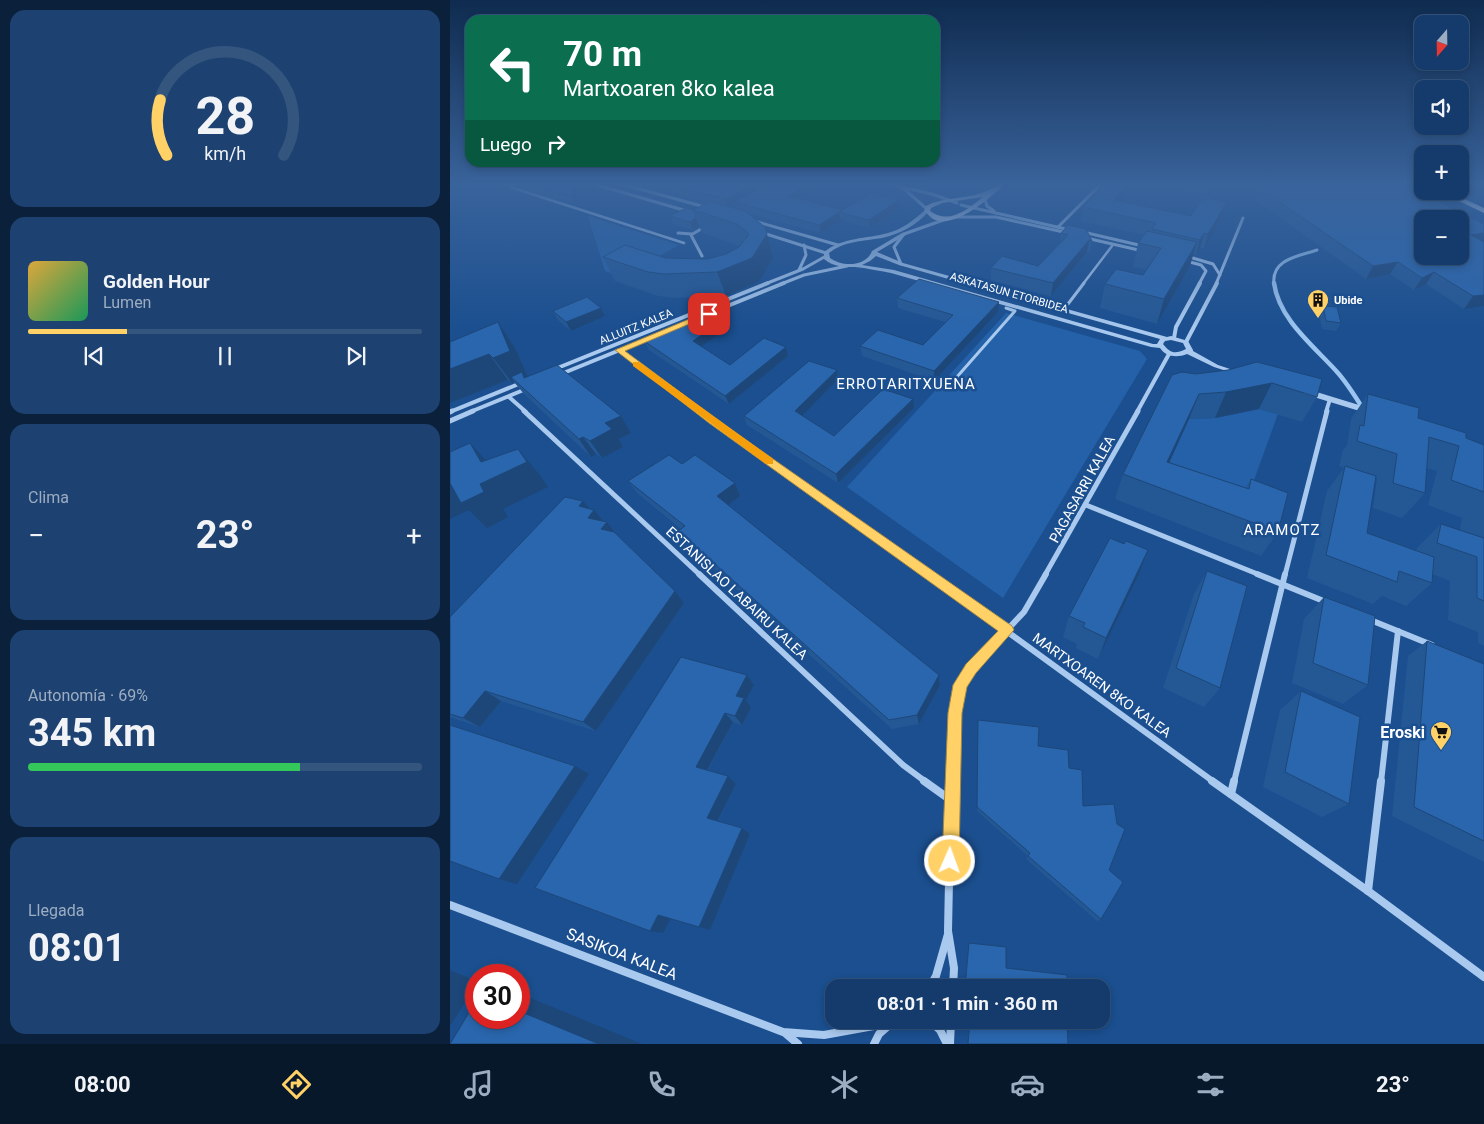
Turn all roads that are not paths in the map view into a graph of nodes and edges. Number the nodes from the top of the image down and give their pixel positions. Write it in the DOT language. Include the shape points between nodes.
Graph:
graph roads {
  1 [pos="651,232"];
  2 [pos="696,232"];
  3 [pos="758,232"];
  4 [pos="790,232"];
  5 [pos="894,232"];
  6 [pos="911,232"];
  7 [pos="1060,232"];
  8 [pos="1080,232"];
  9 [pos="1237,232"];
  10 [pos="678,233"];
  11 [pos="692,234"];
  12 [pos="904,234"];
  13 [pos="684,242"];
  14 [pos="850,243"];
  15 [pos="838,245"];
  16 [pos="804,246"];
  17 [pos="1112,246"];
  18 [pos="1145,246"];
  19 [pos="874,252"];
  20 [pos="1152,253"];
  21 [pos="826,255"];
  22 [pos="1183,255"];
  23 [pos="702,256"];
  24 [pos="1180,260"];
  25 [pos="901,264"];
  26 [pos="849,266"];
  27 [pos="798,271"];
  28 [pos="1220,274"];
  29 [pos="1068,304"];
  30 [pos="1006,308"];
  31 [pos="689,322"];
  32 [pos="681,325"];
  33 [pos="1166,338"];
  34 [pos="1174,338"];
  35 [pos="1186,342"];
  36 [pos="1160,346"];
  37 [pos="619,350"];
  38 [pos="1189,352"];
  39 [pos="1169,354"];
  40 [pos="551,370"];
  41 [pos="1252,376"];
  42 [pos="555,377"];
  43 [pos="526,381"];
  44 [pos="941,387"];
  45 [pos="527,389"];
  46 [pos="1296,389"];
  47 [pos="509,397"];
  48 [pos="1330,399"];
  49 [pos="450,412"];
  50 [pos="1375,413"];
  51 [pos="450,420"];
  52 [pos="1086,505"];
  53 [pos="1284,585"];
  54 [pos="1330,604"];
  55 [pos="1364,618"];
  56 [pos="1008,630"];
  57 [pos="1398,631"];
  58 [pos="1441,648"];
  59 [pos="1231,794"];
  60 [pos="952,802"];
  61 [pos="1368,891"];
  62 [pos="450,906"];
  63 [pos="948,931"];
  64 [pos="1484,977"];
  65 [pos="934,979"];
  66 [pos="953,979"];
  67 [pos="862,1029"];
  68 [pos="884,1029"];
  69 [pos="939,1029"];
  70 [pos="950,1029"];
  71 [pos="783,1032"];
  72 [pos="798,1044"];
  73 [pos="874,1044"];
  74 [pos="948,1044"];
  1 -- 13 [label="street"];
  2 -- 11 [label="street"];
  3 -- 16 [label="street"];
  4 -- 15 [label="street"];
  5 -- 14 [label="street"];
  6 -- 12 [label="street"];
  7 -- 20 [label="street"];
  8 -- 18 [label="street"];
  9 -- 28 [label="street"];
  10 -- 11 [label="street"];
  11 -- 23 [label="street"];
  12 -- 19 [label="street"];
  12 -- 25 [label="street" via="894,247"];
  14 -- 15 [label="street"];
  14 -- 19 [label="street, ASKATASUN ETORBIDEA" via="863,244"];
  15 -- 21 [label="street"];
  16 -- 21 [label="street"];
  16 -- 27 [label="street" via="806,255"];
  17 -- 29 [label="street"];
  19 -- 25 [label="street, ASKATASUN ETORBIDEA"];
  19 -- 26 [label="street" via="864,262"];
  21 -- 26 [label="street, ASKATASUN ETORBIDEA" via="835,264"];
  21 -- 27 [label="street, ALLUITZ KALEA"];
  22 -- 28 [label="street" via="1214,264"];
  24 -- 34 [label="street" via="1201,265 1206,271 1176,327"];
  25 -- 33 [label="street, ASKATASUN ETORBIDEA"];
  26 -- 31 [label="street, ALLUITZ KALEA" via="804,275"];
  26 -- 36 [label="street, ASKATASUN ETORBIDEA" via="892,271"];
  27 -- 40 [label="street, ALLUITZ KALEA"];
  28 -- 35 [label="street"];
  30 -- 44 [label="street, ASKATASUN ETORBIDEA" via="1015,311 956,378"];
  32 -- 37 [label="street, ALLUITZ KALEA"];
  33 -- 34 [label="street, ASKATASUN ETORBIDEA"];
  33 -- 36 [label="street"];
  34 -- 35 [label="street, ASKATASUN ETORBIDEA"];
  35 -- 38 [label="street" via="1190,346"];
  36 -- 39 [label="street"];
  37 -- 42 [label="street, ALLUITZ KALEA"];
  37 -- 56 [label="street, MARTXOAREN 8KO KALEA" via="712,421"];
  38 -- 39 [label="street"];
  38 -- 41 [label="street" via="1216,366"];
  39 -- 52 [label="street, PAGASARRI KALEA"];
  43 -- 49 [label="street"];
  45 -- 47 [label="street"];
  46 -- 48 [label="street"];
  47 -- 51 [label="street"];
  47 -- 60 [label="street, ESTANISLAO LABAIRU KALEA" via="903,765"];
  48 -- 50 [label="street"];
  48 -- 53 [label="street" via="1295,526"];
  52 -- 53 [label="street"];
  52 -- 56 [label="street, PAGASARRI KALEA" via="1039,588"];
  53 -- 54 [label="street"];
  53 -- 59 [label="street"];
  55 -- 57 [label="street"];
  56 -- 59 [label="street, MARTXOAREN 8KO KALEA"];
  56 -- 60 [label="street, PAGASARRI KALEA" via="971,668 960,685 955,713"];
  57 -- 58 [label="street"];
  57 -- 61 [label="street"];
  59 -- 61 [label="street, MARTXOAREN 8KO KALEA"];
  60 -- 63 [label="street, PAGASARRI KALEA"];
  61 -- 64 [label="street, MARTXOAREN 8KO KALEA"];
  62 -- 71 [label="street, SASIKOA KALEA"];
  63 -- 65 [label="street"];
  63 -- 66 [label="street"];
  67 -- 71 [label="street, SASIKOA KALEA" via="834,1036 808,1037"];
  68 -- 73 [label="street"];
  69 -- 74 [label="street"];
  70 -- 74 [label="street"];
  71 -- 72 [label="street, SASIKOA KALEA"];
}
